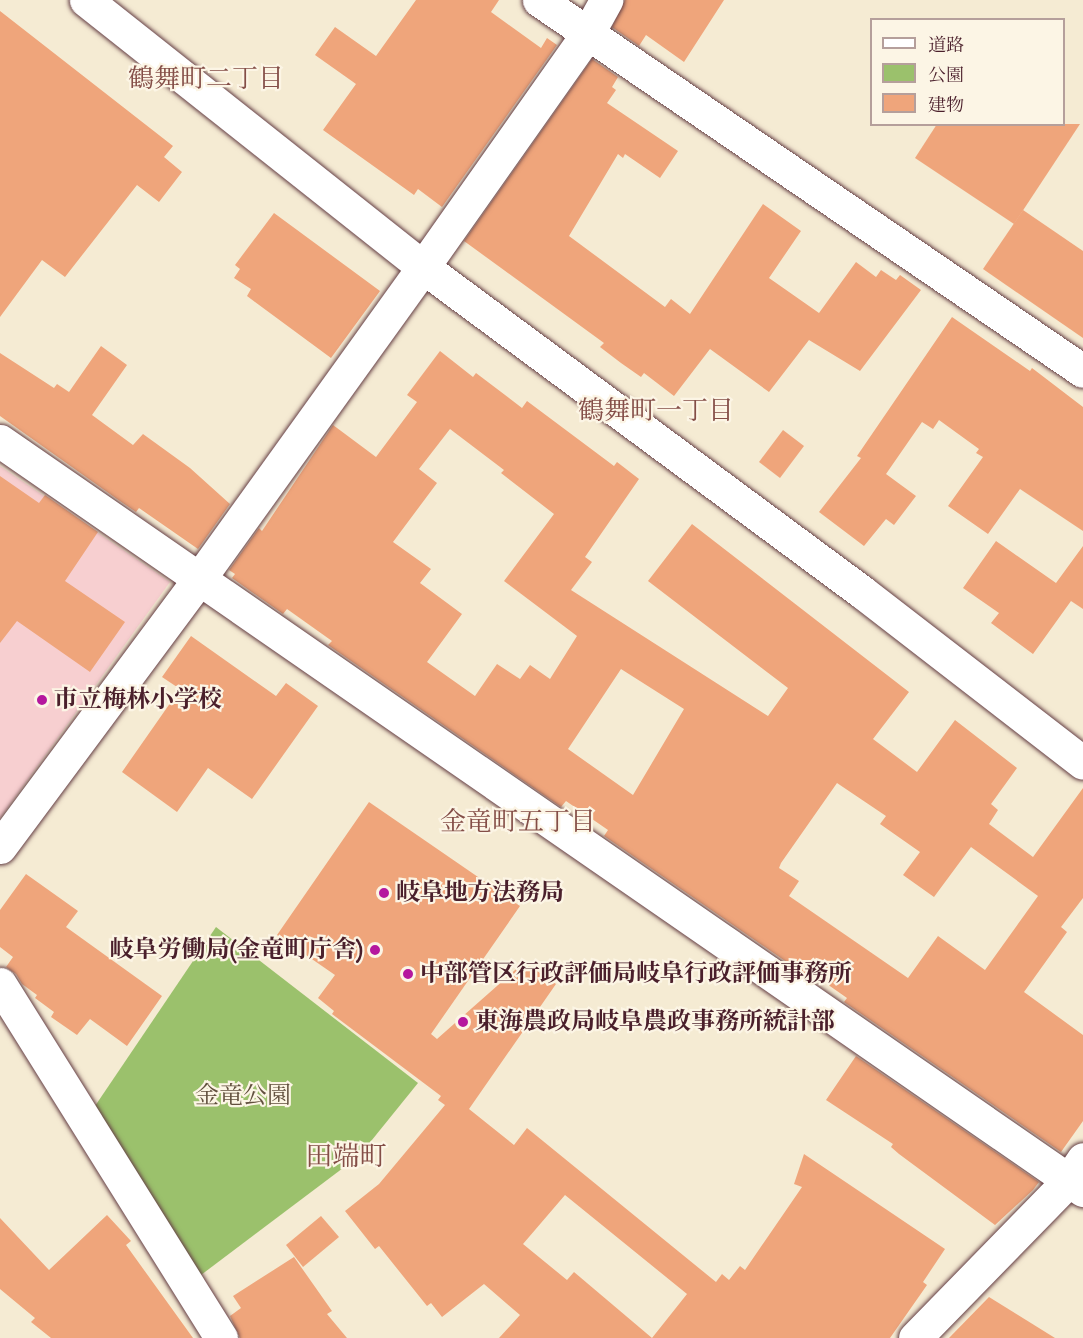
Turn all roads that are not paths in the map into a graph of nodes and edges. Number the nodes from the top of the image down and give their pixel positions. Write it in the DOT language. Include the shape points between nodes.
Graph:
graph roads {
  1 [pos="86,0"];
  2 [pos="539,0"];
  3 [pos="606,0"];
  4 [pos="588,33"];
  5 [pos="423,267"];
  6 [pos="1083,371"];
  7 [pos="0,441"];
  8 [pos="199,579"];
  9 [pos="1083,763"];
  10 [pos="0,848"];
  11 [pos="0,984"];
  12 [pos="1078,1176"];
  13 [pos="221,1338"];
  14 [pos="915,1338"];
  1 -- 5 [label="street"];
  2 -- 4 [label="street"];
  3 -- 4 [label="street"];
  4 -- 5 [label="street"];
  4 -- 6 [label="street"];
  5 -- 8 [label="street"];
  5 -- 9 [label="street" via="862,592"];
  7 -- 8 [label="street"];
  8 -- 10 [label="street"];
  8 -- 12 [label="street"];
  11 -- 13 [label="street"];
  12 -- 14 [label="street"];
}
